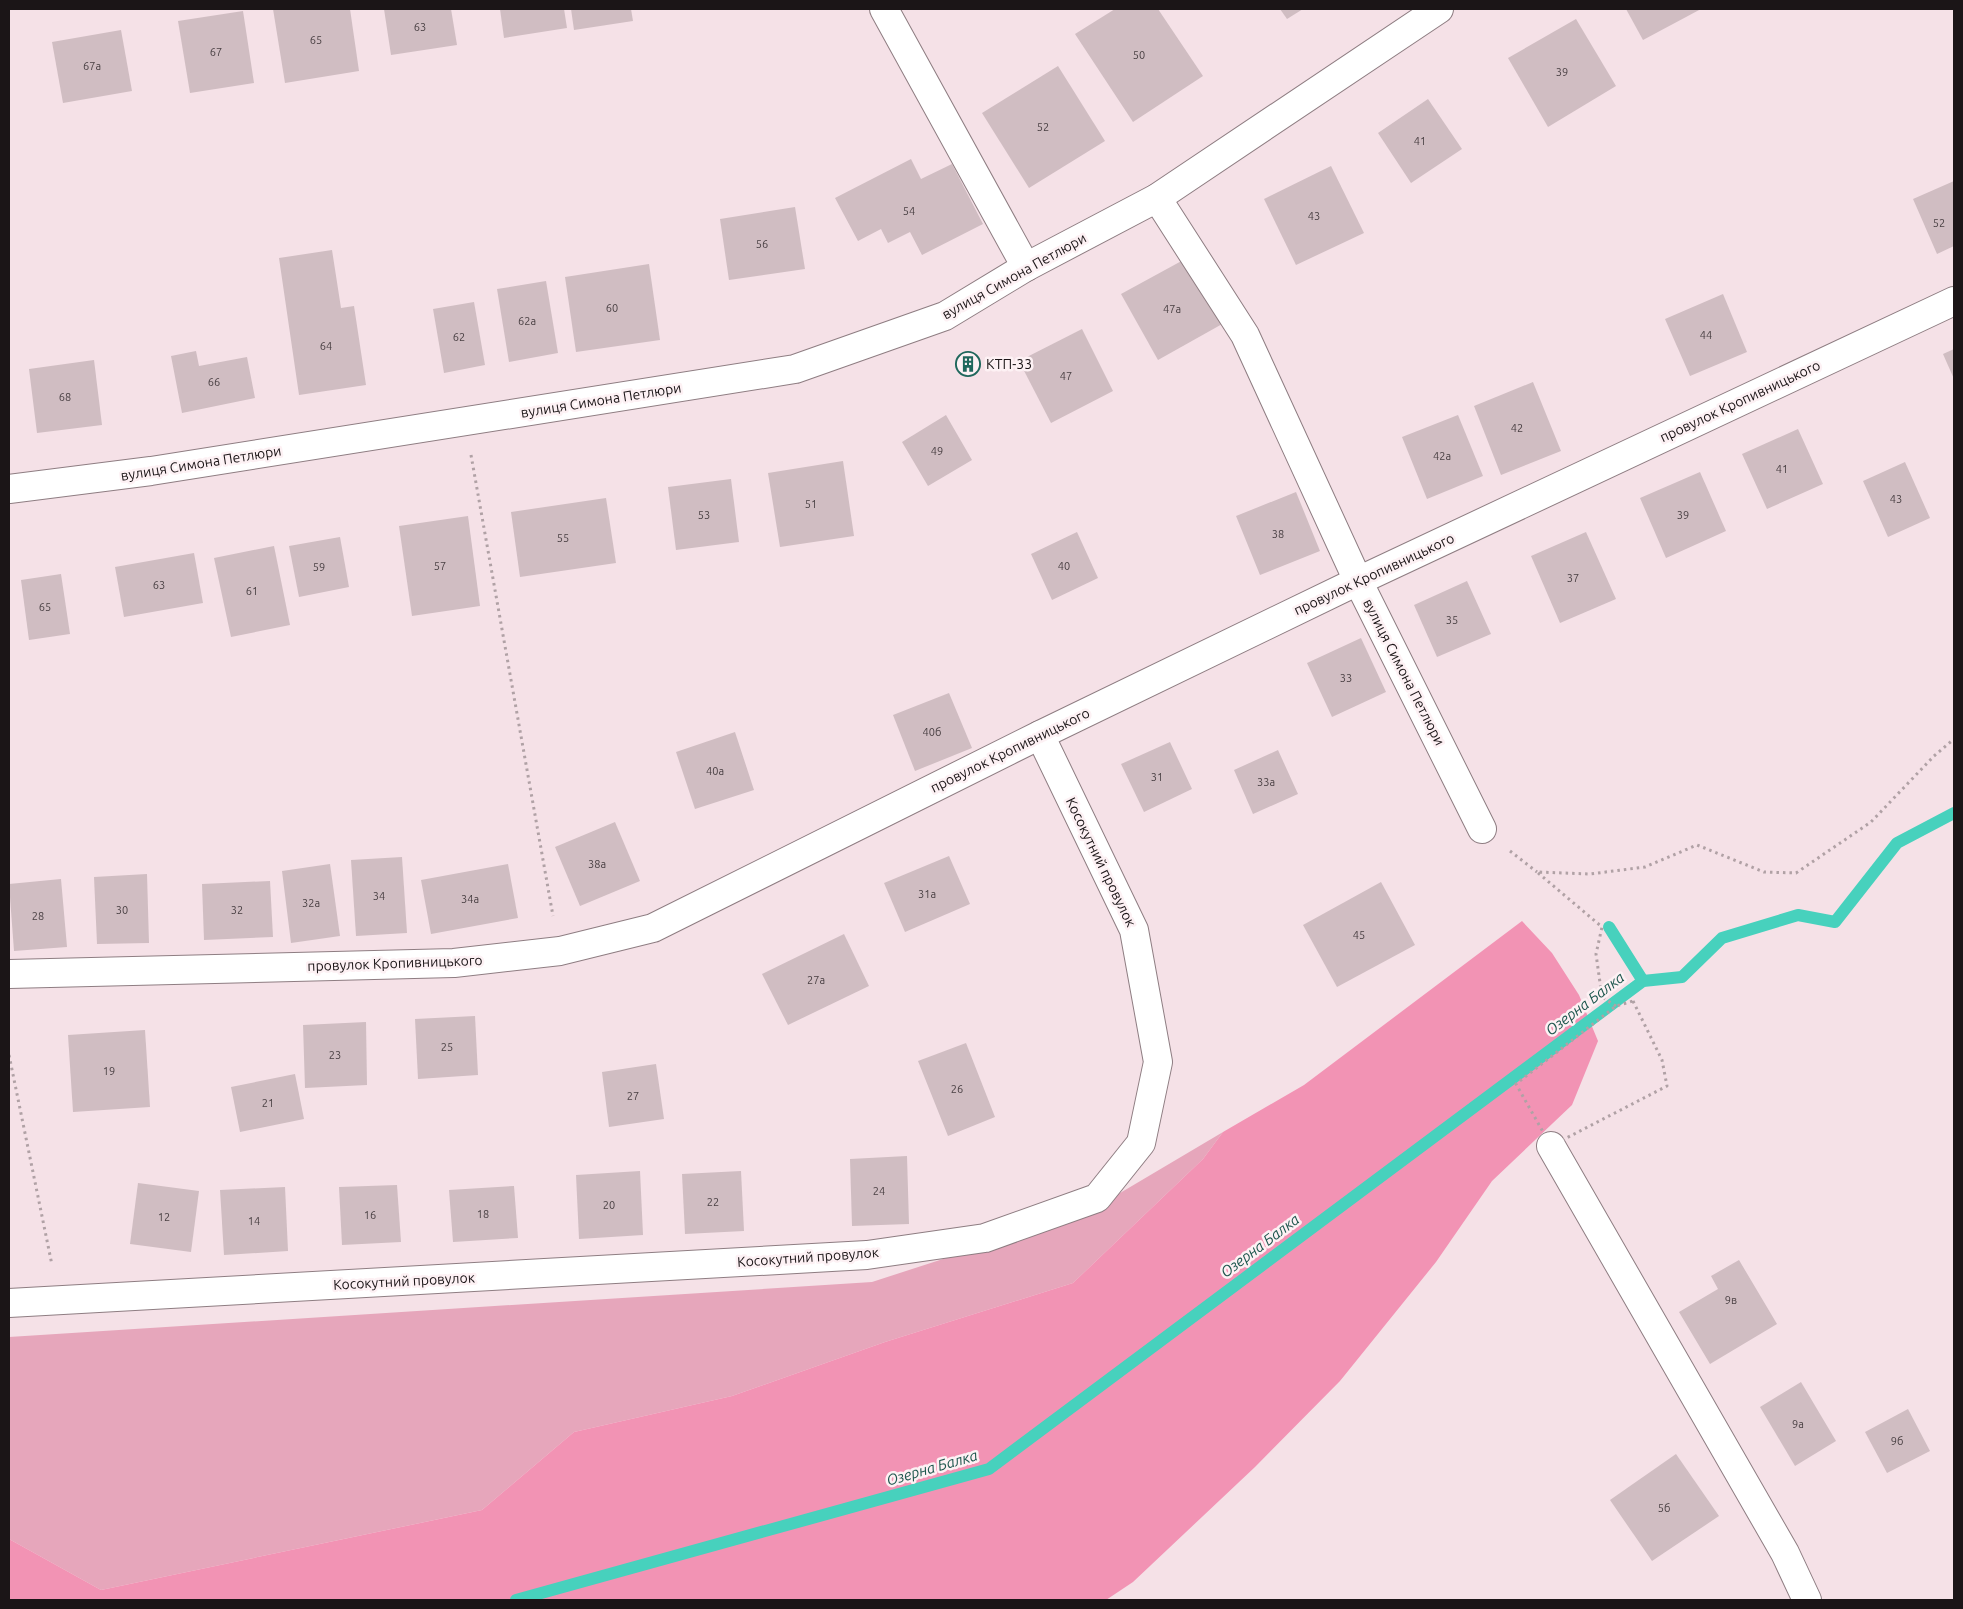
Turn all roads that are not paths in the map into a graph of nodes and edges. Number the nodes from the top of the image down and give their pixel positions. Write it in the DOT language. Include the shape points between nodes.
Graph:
graph roads {
  1 [pos="884,9"];
  2 [pos="1439,9"];
  3 [pos="1158,198"];
  4 [pos="1026,267"];
  5 [pos="1954,301"];
  6 [pos="9,489"];
  7 [pos="1358,581"];
  8 [pos="1040,735"];
  9 [pos="1482,829"];
  10 [pos="9,974"];
  11 [pos="1551,1146"];
  12 [pos="9,1303"];
  13 [pos="1806,1600"];
  1 -- 4 [label="street"];
  2 -- 3 [label="street, вулиця Симона Петлюри"];
  3 -- 4 [label="street, вулиця Симона Петлюри"];
  3 -- 7 [label="street, вулиця Симона Петлюри" via="1244,335"];
  4 -- 6 [label="street, вулиця Симона Петлюри" via="946,316 794,369 151,471"];
  5 -- 7 [label="street, провулок Кропивницького"];
  7 -- 8 [label="street, провулок Кропивницького"];
  7 -- 9 [label="street, вулиця Симона Петлюри"];
  8 -- 10 [label="street, провулок Кропивницького" via="653,928 560,951 454,963"];
  8 -- 12 [label="street, Косокутний провулок" via="1134,930 1158,1062 1141,1143 1097,1198 985,1238 866,1255"];
  11 -- 13 [label="street" via="1785,1552"];
}
